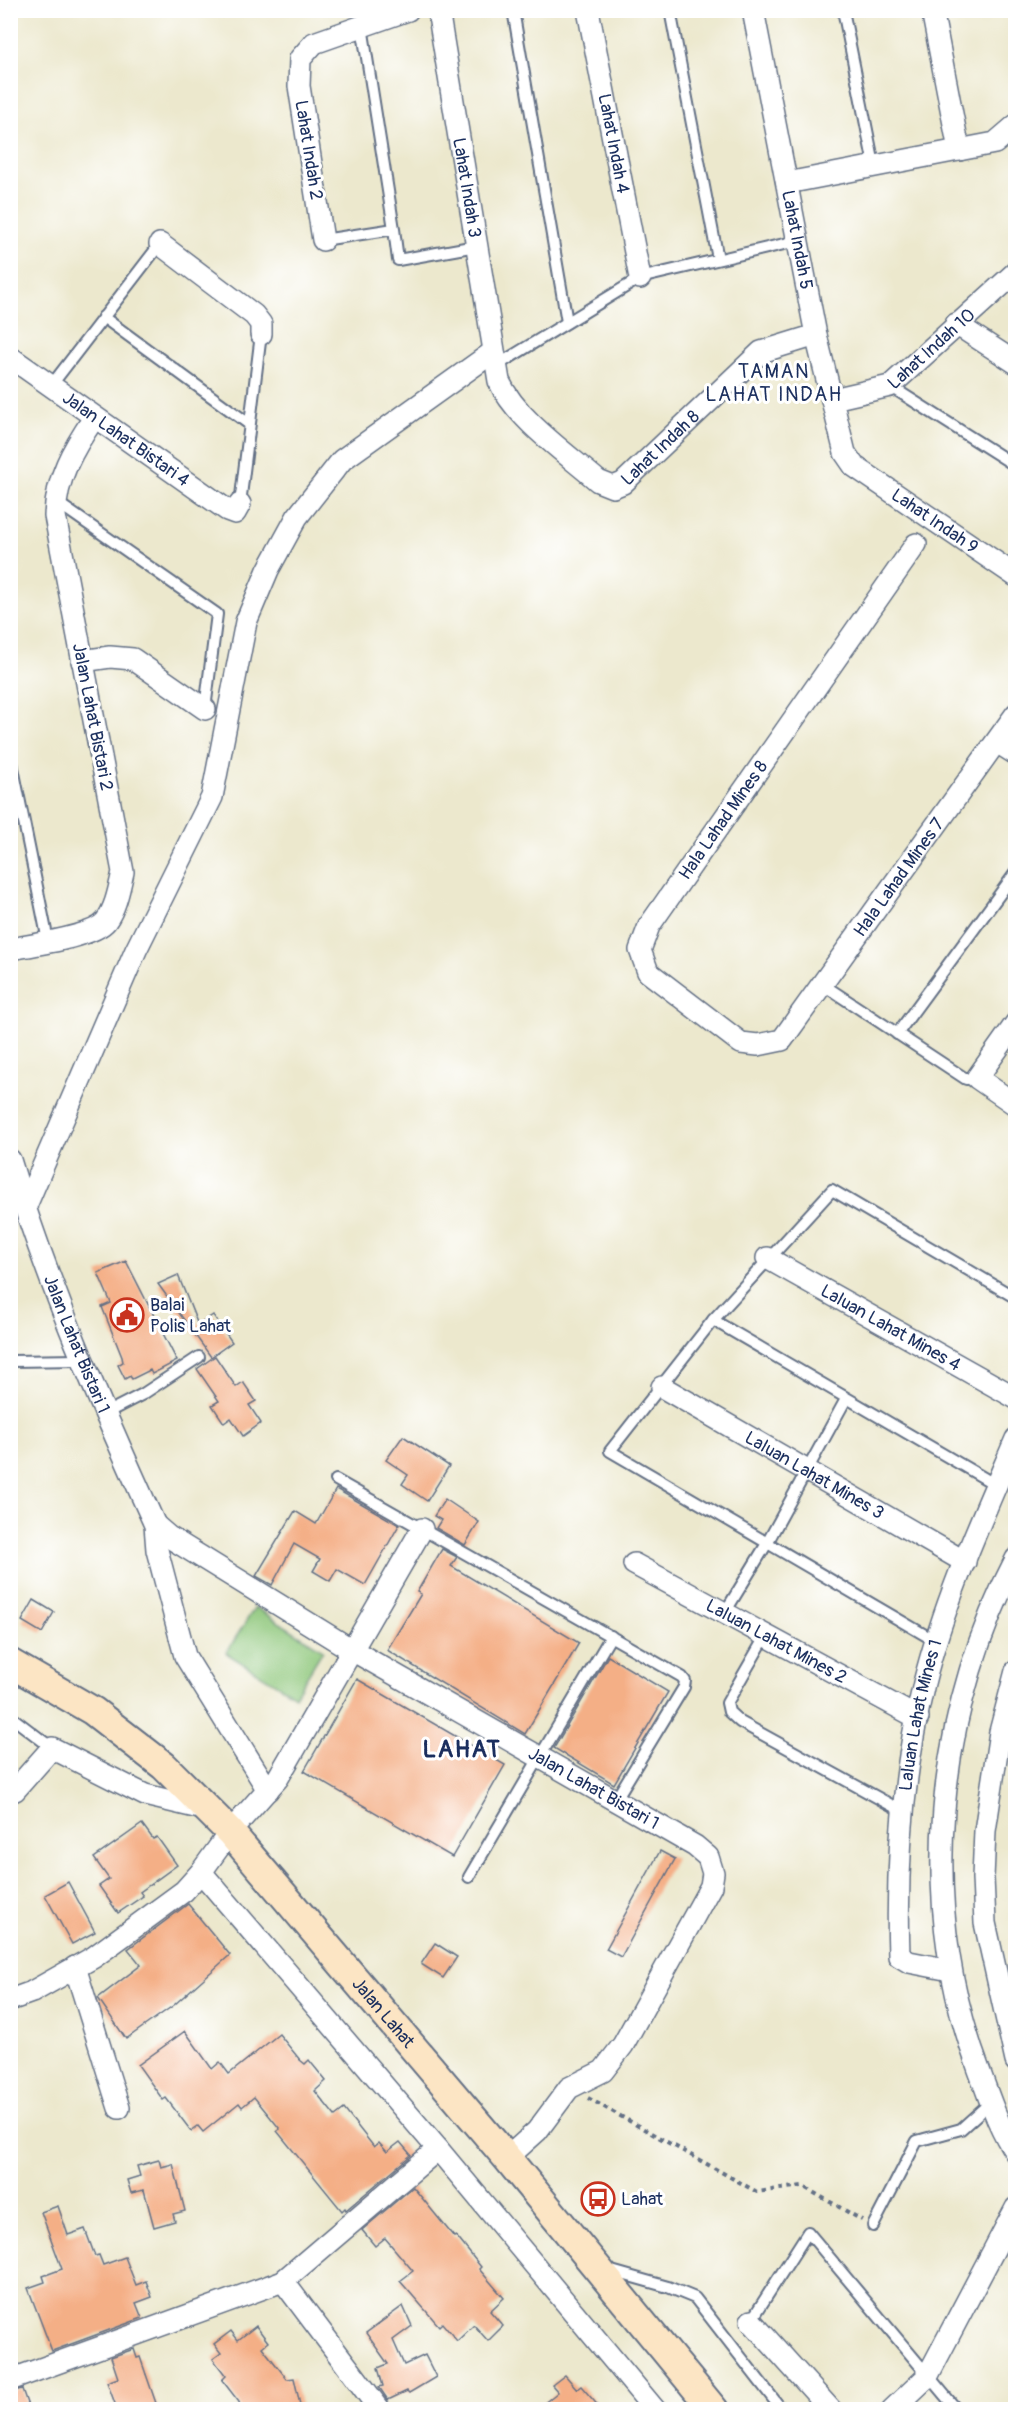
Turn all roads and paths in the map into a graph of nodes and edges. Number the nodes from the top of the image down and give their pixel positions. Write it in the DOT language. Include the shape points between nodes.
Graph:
graph roads {
  1 [pos="408,10"];
  2 [pos="438,10"];
  3 [pos="513,10"];
  4 [pos="588,10"];
  5 [pos="670,10"];
  6 [pos="753,10"];
  7 [pos="843,10"];
  8 [pos="932,10"];
  9 [pos="362,26"];
  10 [pos="1016,125"];
  11 [pos="959,150"];
  12 [pos="874,165"];
  13 [pos="786,183"];
  14 [pos="394,229"];
  15 [pos="323,240"];
  16 [pos="797,241"];
  17 [pos="160,244"];
  18 [pos="476,246"];
  19 [pos="718,259"];
  20 [pos="1016,272"];
  21 [pos="640,278"];
  22 [pos="104,317"];
  23 [pos="567,322"];
  24 [pos="956,324"];
  25 [pos="261,334"];
  26 [pos="816,335"];
  27 [pos="10,357"];
  28 [pos="494,359"];
  29 [pos="1016,363"];
  30 [pos="890,386"];
  31 [pos="50,387"];
  32 [pos="833,399"];
  33 [pos="94,418"];
  34 [pos="249,424"];
  35 [pos="854,466"];
  36 [pos="1016,466"];
  37 [pos="55,501"];
  38 [pos="240,504"];
  39 [pos="916,544"];
  40 [pos="1016,576"];
  41 [pos="82,661"];
  42 [pos="205,709"];
  43 [pos="1016,714"];
  44 [pos="997,742"];
  45 [pos="10,753"];
  46 [pos="1016,754"];
  47 [pos="1016,872"];
  48 [pos="48,941"];
  49 [pos="10,949"];
  50 [pos="822,984"];
  51 [pos="1016,1023"];
  52 [pos="897,1034"];
  53 [pos="782,1040"];
  54 [pos="977,1078"];
  55 [pos="1016,1105"];
  56 [pos="10,1160"];
  57 [pos="25,1208"];
  58 [pos="767,1258"];
  59 [pos="1016,1298"];
  60 [pos="713,1320"];
  61 [pos="199,1357"];
  62 [pos="81,1360"];
  63 [pos="10,1361"];
  64 [pos="662,1387"];
  65 [pos="1016,1398"];
  66 [pos="846,1399"];
  67 [pos="105,1414"];
  68 [pos="1016,1439"];
  69 [pos="805,1471"];
  70 [pos="336,1480"];
  71 [pos="996,1485"];
  72 [pos="155,1525"];
  73 [pos="422,1529"];
  74 [pos="766,1545"];
  75 [pos="1016,1558"];
  76 [pos="965,1562"];
  77 [pos="634,1564"];
  78 [pos="724,1614"];
  79 [pos="611,1636"];
  80 [pos="765,1637"];
  81 [pos="937,1642"];
  82 [pos="352,1650"];
  83 [pos="10,1663"];
  84 [pos="1016,1671"];
  85 [pos="10,1716"];
  86 [pos="918,1718"];
  87 [pos="52,1748"];
  88 [pos="539,1755"];
  89 [pos="268,1790"];
  90 [pos="10,1792"];
  91 [pos="616,1799"];
  92 [pos="208,1810"];
  93 [pos="902,1812"];
  94 [pos="230,1832"];
  95 [pos="201,1872"];
  96 [pos="469,1877"];
  97 [pos="75,1966"];
  98 [pos="950,1970"];
  99 [pos="10,2000"];
  100 [pos="1016,2061"];
  101 [pos="569,2088"];
  102 [pos="991,2102"];
  103 [pos="119,2108"];
  104 [pos="438,2150"];
  105 [pos="1016,2153"];
  106 [pos="507,2158"];
  107 [pos="1016,2208"];
  108 [pos="873,2226"];
  109 [pos="596,2266"];
  110 [pos="283,2281"];
  111 [pos="751,2321"];
  112 [pos="927,2377"];
  113 [pos="10,2380"];
  114 [pos="380,2409"];
  115 [pos="655,2409"];
  116 [pos="714,2409"];
  117 [pos="782,2409"];
  118 [pos="831,2409"];
  119 [pos="892,2409"];
  120 [pos="957,2409"];
  1 -- 9 [label="street"];
  2 -- 18 [label="street, Lahat Indah 3"];
  3 -- 23 [label="lane"];
  4 -- 21 [label="street, Lahat Indah 4"];
  5 -- 19 [label="lane"];
  6 -- 13 [label="street, Lahat Indah 5"];
  7 -- 12 [label="lane"];
  8 -- 11 [label="street"];
  9 -- 14 [label="lane"];
  9 -- 15 [label="street, Lahat Indah 2" via="314,43 300,59 299,86"];
  10 -- 11 [label="street" via="995,143"];
  11 -- 12 [label="street"];
  12 -- 13 [label="street"];
  13 -- 16 [label="street, Lahat Indah 5"];
  14 -- 15 [label="lane"];
  14 -- 18 [label="lane" via="398,261"];
  16 -- 19 [label="lane"];
  16 -- 26 [label="street, Lahat Indah 5"];
  17 -- 22 [label="lane"];
  17 -- 25 [label="street" via="254,315 261,324"];
  18 -- 28 [label="street, Lahat Indah 3"];
  19 -- 21 [label="lane"];
  20 -- 24 [label="street, Lahat Indah 10"];
  21 -- 23 [label="lane"];
  22 -- 31 [label="lane"];
  22 -- 34 [label="lane"];
  23 -- 28 [label="lane"];
  24 -- 29 [label="street"];
  24 -- 30 [label="street, Lahat Indah 10"];
  25 -- 34 [label="lane"];
  26 -- 28 [label="street, Lahat Indah 8" via="761,352 623,483 613,487 598,481 518,410 506,396"];
  26 -- 32 [label="street, Lahat Indah 5"];
  27 -- 31 [label="street, Jalan Lahat Bistari 4"];
  28 -- 57 [label="street" via="342,460 297,517 246,622 212,797 136,950"];
  30 -- 32 [label="street, Lahat Indah 10"];
  30 -- 36 [label="lane"];
  31 -- 33 [label="street, Jalan Lahat Bistari 4"];
  32 -- 35 [label="street, Lahat Indah 5" via="845,453"];
  33 -- 37 [label="street, Jalan Lahat Bistari 2" via="72,450"];
  33 -- 38 [label="street, Jalan Lahat Bistari 4" via="227,510 235,513"];
  34 -- 38 [label="lane"];
  35 -- 40 [label="street, Lahat Indah 9"];
  37 -- 41 [label="street, Jalan Lahat Bistari 2" via="56,531"];
  37 -- 42 [label="lane" via="217,614"];
  39 -- 53 [label="street, Hala Lahad Mines 8" via="650,926 640,950 648,972 741,1043 758,1045"];
  41 -- 42 [label="street" via="133,659"];
  41 -- 48 [label="street, Jalan Lahat Bistari 2" via="123,872 116,901 104,924 79,935"];
  43 -- 44 [label="street, Hala Lahad Mines 7"];
  44 -- 46 [label="street"];
  44 -- 50 [label="street, Hala Lahad Mines 7"];
  45 -- 48 [label="lane"];
  47 -- 52 [label="lane"];
  48 -- 49 [label="street, Jalan Lahat Bistari 2"];
  50 -- 52 [label="lane"];
  50 -- 53 [label="street, Hala Lahad Mines 7"];
  51 -- 54 [label="street"];
  52 -- 54 [label="lane" via="966,1078"];
  54 -- 55 [label="street"];
  56 -- 57 [label="street, Jalan Lahat Bistari 1"];
  57 -- 62 [label="street, Jalan Lahat Bistari 1"];
  58 -- 59 [label="lane" via="831,1190"];
  58 -- 60 [label="lane"];
  58 -- 65 [label="street, Laluan Lahat Mines 4"];
  60 -- 64 [label="lane"];
  60 -- 66 [label="lane"];
  61 -- 67 [label="lane" via="144,1394"];
  62 -- 63 [label="lane"];
  62 -- 67 [label="street, Jalan Lahat Bistari 1"];
  64 -- 69 [label="street, Laluan Lahat Mines 3"];
  64 -- 74 [label="lane" via="610,1451"];
  66 -- 69 [label="lane"];
  66 -- 71 [label="lane"];
  67 -- 72 [label="street, Jalan Lahat Bistari 1"];
  68 -- 71 [label="street, Laluan Lahat Mines 1"];
  69 -- 74 [label="lane"];
  69 -- 76 [label="street, Laluan Lahat Mines 3"];
  70 -- 73 [label="lane"];
  71 -- 76 [label="street, Laluan Lahat Mines 1"];
  72 -- 82 [label="street, Jalan Lahat Bistari 1"];
  72 -- 89 [label="street, Jalan Lahat Bistari 1" via="157,1550 185,1656"];
  73 -- 79 [label="lane"];
  73 -- 82 [label="street"];
  74 -- 78 [label="lane"];
  74 -- 81 [label="lane"];
  75 -- 98 [label="street" via="1000,1588 968,1674 944,1798 942,1902"];
  76 -- 81 [label="street, Laluan Lahat Mines 1"];
  77 -- 78 [label="street, Laluan Lahat Mines 2"];
  78 -- 80 [label="street, Laluan Lahat Mines 2"];
  79 -- 88 [label="lane"];
  79 -- 91 [label="lane" via="685,1681"];
  80 -- 86 [label="street, Laluan Lahat Mines 2"];
  80 -- 93 [label="lane" via="727,1703 729,1712 740,1722"];
  81 -- 86 [label="street, Laluan Lahat Mines 1"];
  82 -- 88 [label="street, Jalan Lahat Bistari 1"];
  82 -- 89 [label="street"];
  83 -- 92 [label="main road, Jalan Lahat" via="93,1711 164,1766"];
  84 -- 100 [label="street" via="1000,1732 985,1831 983,1878 985,1923"];
  85 -- 87 [label="lane"];
  86 -- 93 [label="street, Laluan Lahat Mines 1"];
  87 -- 90 [label="street"];
  87 -- 92 [label="street" via="145,1795"];
  88 -- 91 [label="street, Jalan Lahat Bistari 1"];
  88 -- 96 [label="lane"];
  89 -- 94 [label="street"];
  91 -- 101 [label="street, Jalan Lahat Bistari 1" via="708,1857 713,1873 711,1886 623,2045 603,2072"];
  92 -- 94 [label="main road, Jalan Lahat"];
  93 -- 98 [label="street, Laluan Lahat Mines 1" via="899,1956 909,1962"];
  94 -- 95 [label="street"];
  94 -- 106 [label="main road, Jalan Lahat"];
  95 -- 97 [label="street" via="184,1891 94,1957"];
  95 -- 104 [label="street"];
  97 -- 99 [label="street" via="32,1992"];
  97 -- 103 [label="street"];
  98 -- 102 [label="street" via="967,2037"];
  101 -- 106 [label="street, Jalan Lahat Bistari 1" via="537,2131"];
  101 -- 108 [label="path" via="757,2192 802,2186"];
  102 -- 105 [label="street"];
  102 -- 108 [label="lane" via="961,2129 917,2141"];
  104 -- 110 [label="street"];
  104 -- 115 [label="street"];
  106 -- 109 [label="main road, Jalan Lahat"];
  107 -- 112 [label="street"];
  109 -- 116 [label="main road, Jalan Lahat"];
  109 -- 117 [label="lane" via="668,2286 695,2298"];
  110 -- 113 [label="street"];
  110 -- 114 [label="street"];
  111 -- 112 [label="lane" via="808,2232"];
  111 -- 118 [label="street"];
  112 -- 119 [label="street"];
  112 -- 120 [label="lane"];
}
